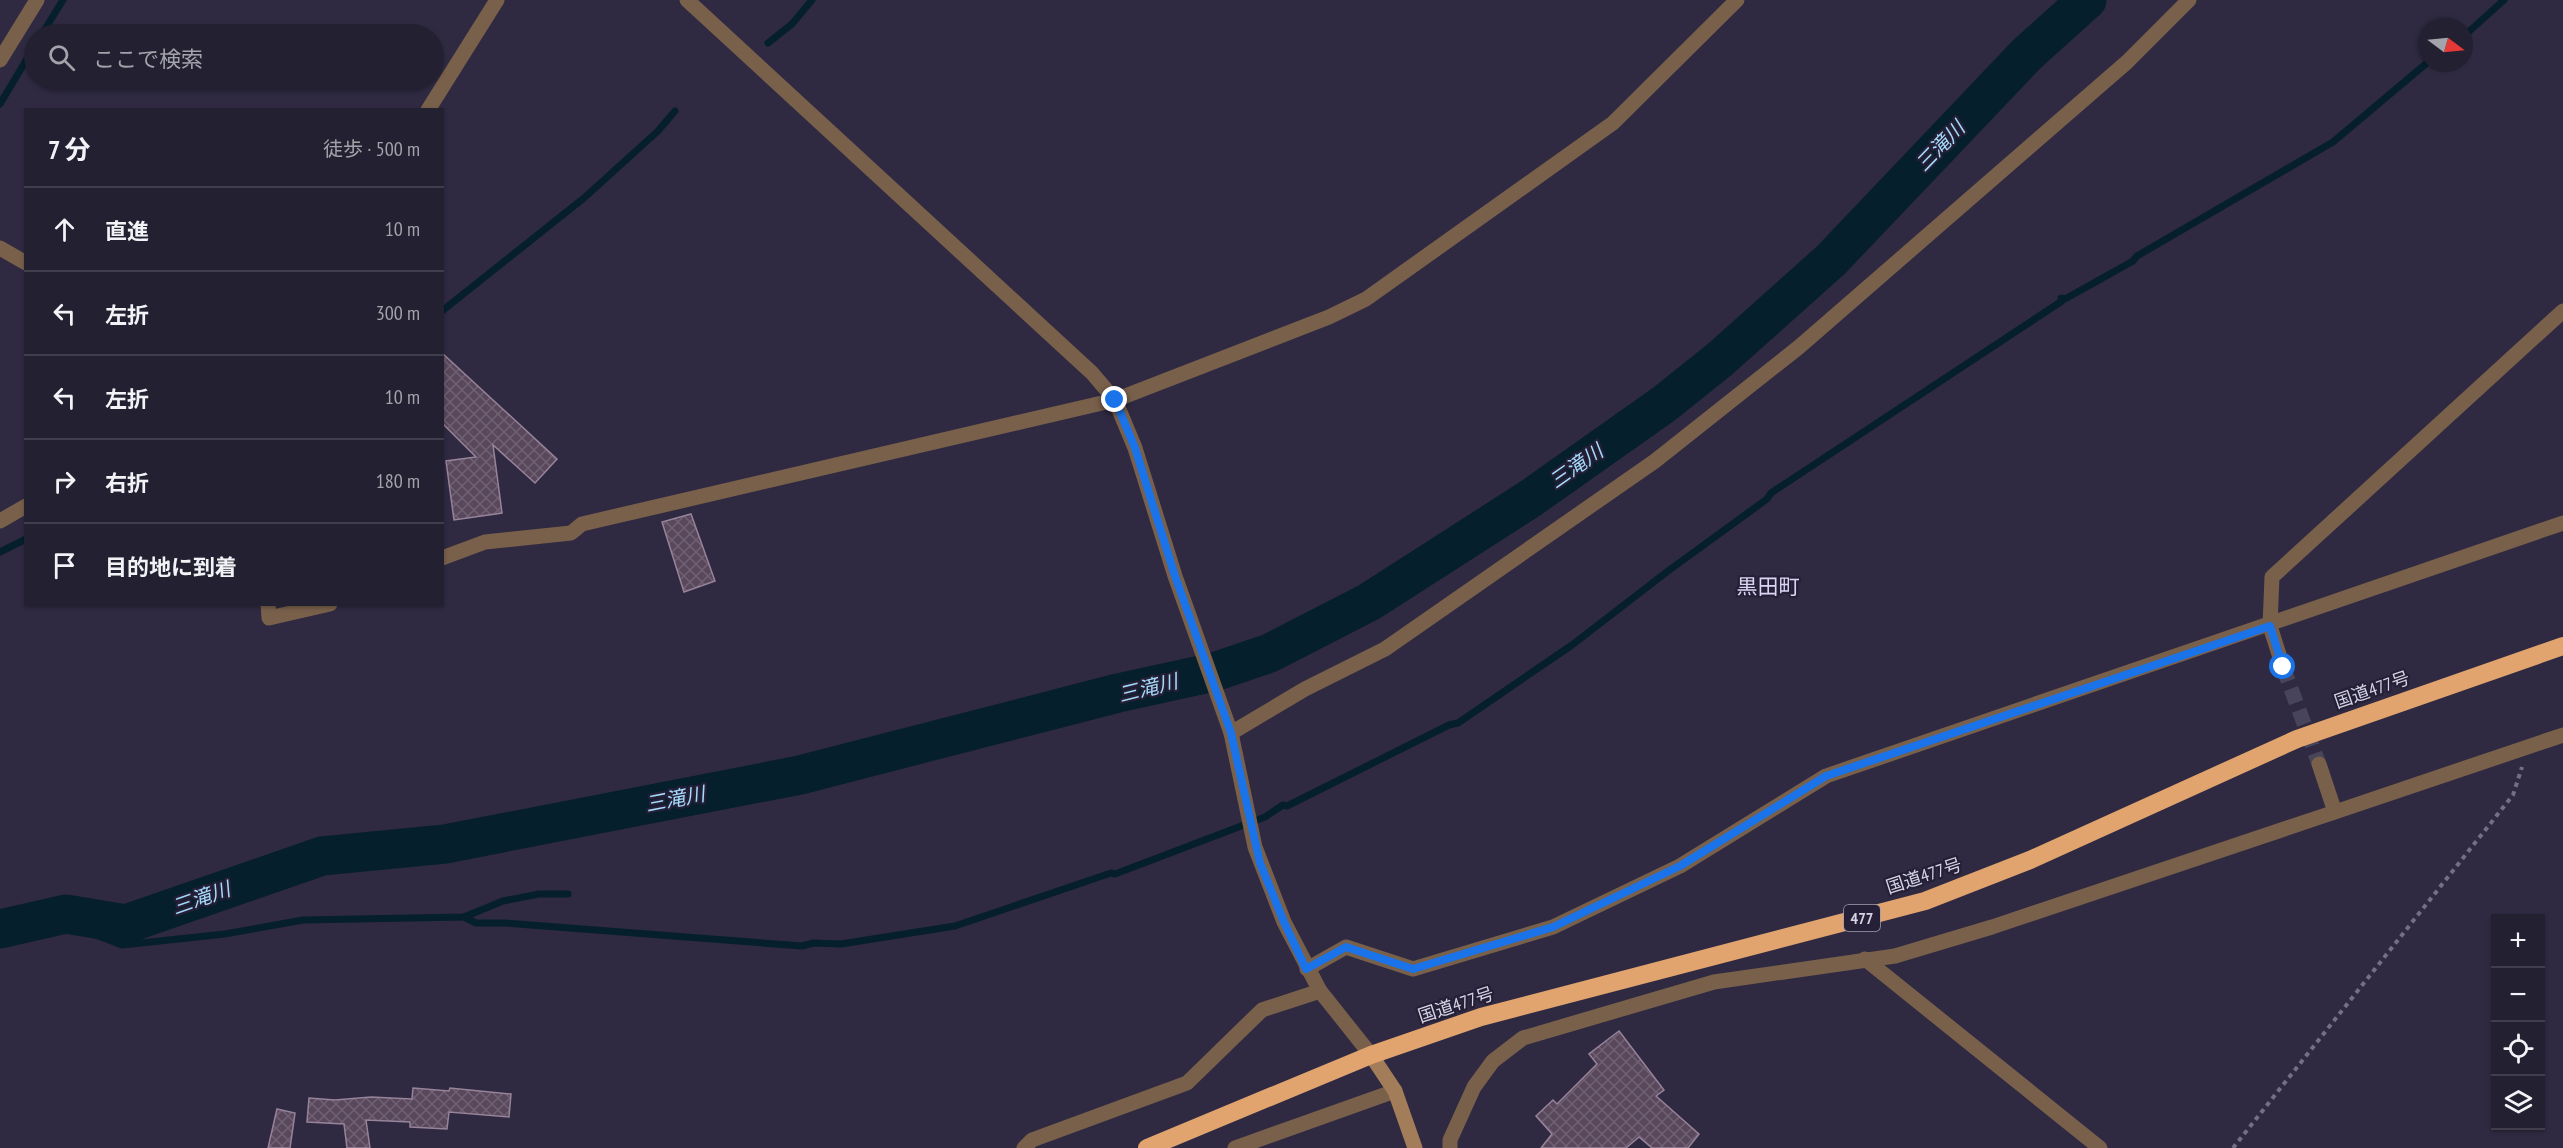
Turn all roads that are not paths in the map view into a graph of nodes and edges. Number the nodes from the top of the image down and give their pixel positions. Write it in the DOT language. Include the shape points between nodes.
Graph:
graph roads {
  1 [pos="37,0"];
  2 [pos="497,0"];
  3 [pos="687,0"];
  4 [pos="1737,0"];
  5 [pos="2189,0"];
  6 [pos="0,60"];
  7 [pos="444,84"];
  8 [pos="441,90"];
  9 [pos="429,108"];
  10 [pos="0,248"];
  11 [pos="24,262"];
  12 [pos="2563,311"];
  13 [pos="1115,400"];
  14 [pos="24,507"];
  15 [pos="0,521"];
  16 [pos="2563,523"];
  17 [pos="444,557"];
  18 [pos="268,606"];
  19 [pos="321,606"];
  20 [pos="2270,626"];
  21 [pos="2563,646"];
  22 [pos="2283,667"];
  23 [pos="1229,730"];
  24 [pos="2563,735"];
  25 [pos="2319,764"];
  26 [pos="2335,812"];
  27 [pos="1865,959"];
  28 [pos="1306,969"];
  29 [pos="1320,992"];
  30 [pos="1371,1055"];
  31 [pos="1395,1091"];
  32 [pos="1024,1148"];
  33 [pos="1147,1148"];
  34 [pos="1235,1148"];
  35 [pos="1415,1148"];
  36 [pos="1450,1148"];
  37 [pos="2100,1148"];
  1 -- 6 [label="street"];
  2 -- 7 [label="street"];
  3 -- 13 [label="street" via="1092,373"];
  4 -- 13 [label="street" via="1613,123 1366,299"];
  5 -- 23 [label="street" via="2127,62 1800,347 1655,461 1385,649"];
  8 -- 9 [label="street"];
  10 -- 11 [label="street"];
  12 -- 20 [label="street" via="2272,577"];
  13 -- 17 [label="street" via="582,524 571,533 485,542"];
  13 -- 23 [label="street" via="1135,448"];
  14 -- 15 [label="street"];
  16 -- 20 [label="street"];
  18 -- 19 [label="street" via="269,618"];
  20 -- 22 [label="street"];
  20 -- 28 [label="street" via="1826,776 1680,866 1553,927 1413,969 1346,947"];
  21 -- 30 [label="highway, 国道477号 / 477" via="2297,739 2030,860 1925,901 1481,1017"];
  23 -- 28 [label="street" via="1256,847"];
  24 -- 26 [label="street"];
  25 -- 26 [label="street"];
  26 -- 27 [label="street" via="1992,927 1895,956"];
  27 -- 36 [label="street" via="1714,982 1523,1038 1493,1060 1474,1087"];
  27 -- 37 [label="street"];
  28 -- 29 [label="street"];
  29 -- 30 [label="street"];
  29 -- 32 [label="street" via="1262,1011 1187,1083 1032,1140"];
  30 -- 31 [label="street"];
  30 -- 33 [label="highway, 国道477号 / 477"];
  31 -- 34 [label="street"];
  31 -- 35 [label="street"];
}
